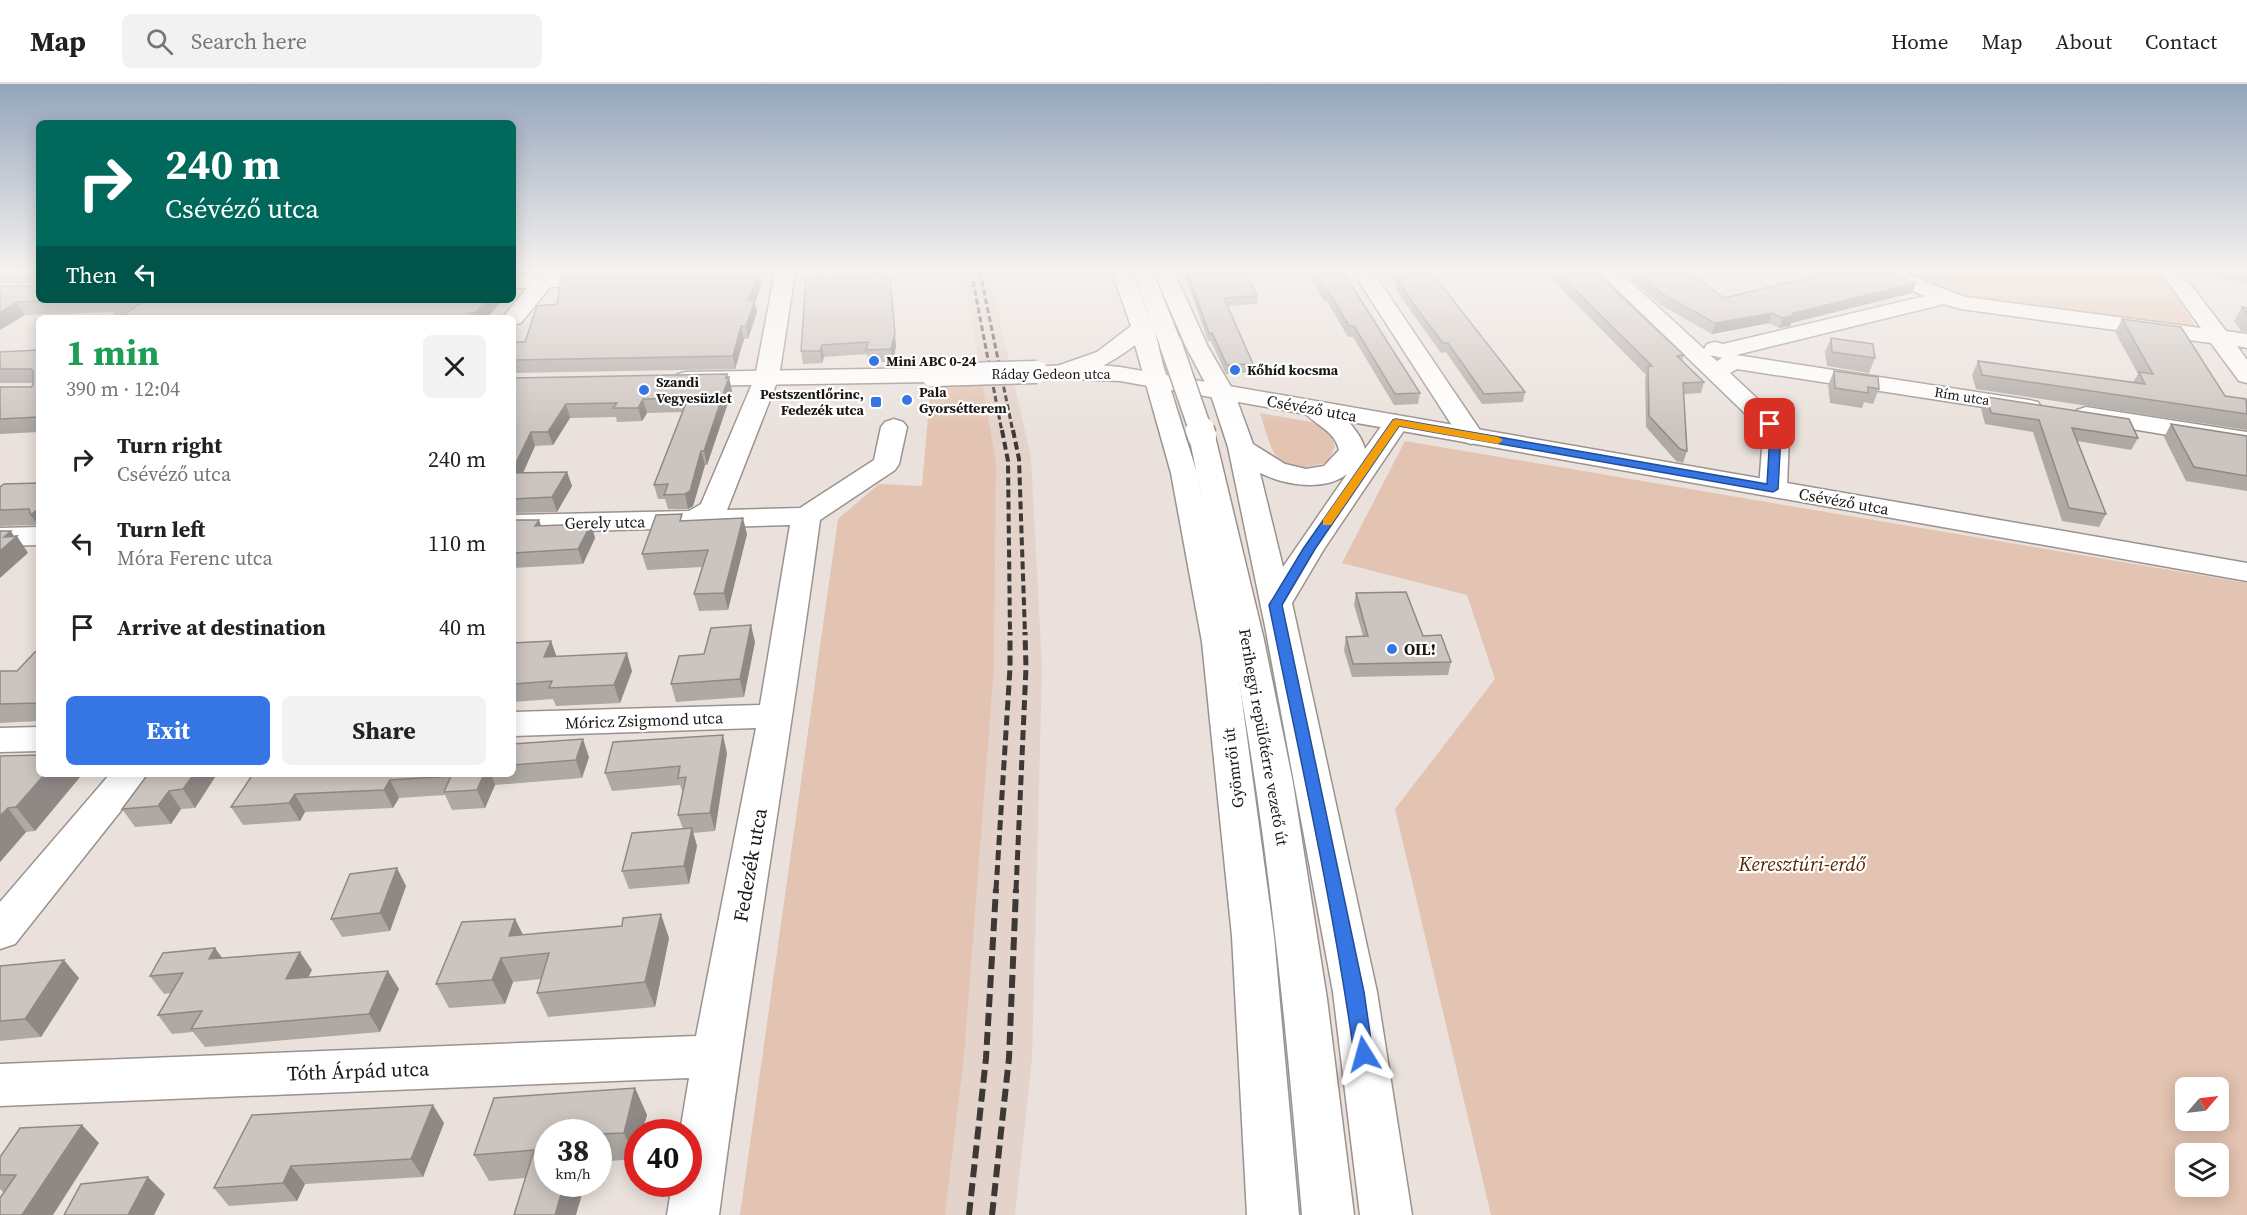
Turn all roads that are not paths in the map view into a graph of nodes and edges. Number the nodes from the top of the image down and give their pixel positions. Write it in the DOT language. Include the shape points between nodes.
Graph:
graph roads {
  1 [pos="777,325"];
  2 [pos="1142,325"];
  3 [pos="1163,325"];
  4 [pos="1187,325"];
  5 [pos="1398,325"];
  6 [pos="1666,325"];
  7 [pos="1841,325"];
  8 [pos="2122,325"];
  9 [pos="2210,325"];
  10 [pos="1144,330"];
  11 [pos="2220,338"];
  12 [pos="2247,341"];
  13 [pos="1197,347"];
  14 [pos="1724,361"];
  15 [pos="1065,371"];
  16 [pos="2247,376"];
  17 [pos="768,377"];
  18 [pos="662,379"];
  19 [pos="1156,380"];
  20 [pos="1222,392"];
  21 [pos="1313,408"];
  22 [pos="1396,423"];
  23 [pos="894,427"];
  24 [pos="1212,434"];
  25 [pos="1471,436"];
  26 [pos="2247,440"];
  27 [pos="1773,489"];
  28 [pos="806,516"];
  29 [pos="681,520"];
  30 [pos="516,524"];
  31 [pos="36,536"];
  32 [pos="0,537"];
  33 [pos="2247,572"];
  34 [pos="1275,605"];
  35 [pos="776,716"];
  36 [pos="516,724"];
  37 [pos="36,739"];
  38 [pos="0,740"];
  39 [pos="129,777"];
  40 [pos="0,932"];
  41 [pos="716,1056"];
  42 [pos="0,1085"];
  43 [pos="693,1215"];
  44 [pos="1273,1215"];
  45 [pos="1328,1215"];
  46 [pos="1386,1215"];
  1 -- 17 [label="street"];
  2 -- 10 [label="street, Gyömrői út"];
  3 -- 24 [label="street, Ferihegyi repülőtérre vezető út, bridge"];
  4 -- 13 [label="street, Gyömrői út"];
  5 -- 25 [label="street"];
  6 -- 14 [label="street" via="1684,342"];
  7 -- 14 [label="street"];
  8 -- 11 [label="street"];
  9 -- 11 [label="street"];
  10 -- 13 [label="street" via="1164,356 1189,358 1198,355"];
  10 -- 15 [label="street" via="1109,354"];
  10 -- 19 [label="street, Gyömrői út"];
  11 -- 12 [label="street"];
  11 -- 16 [label="street"];
  13 -- 20 [label="street, Gyömrői út"];
  14 -- 26 [label="street, Rím utca"];
  14 -- 27 [label="street" via="1776,434"];
  15 -- 17 [label="street, Ráday Gedeon utca, bridge"];
  15 -- 19 [label="street, Ráday Gedeon utca"];
  17 -- 18 [label="street, Ráday Gedeon utca"];
  17 -- 29 [label="street" via="713,509 699,517"];
  19 -- 20 [label="street, Csévéző utca"];
  19 -- 24 [label="street, Gyömrői út"];
  20 -- 21 [label="street, Csévéző utca"];
  20 -- 24 [label="street, Gyömrői út"];
  21 -- 22 [label="street, Csévéző utca"];
  21 -- 24 [label="street" via="1340,429 1352,445 1338,469 1331,473 1313,477 1286,475"];
  22 -- 25 [label="street, Csévéző utca"];
  22 -- 34 [label="street"];
  23 -- 28 [label="street" via="886,464"];
  24 -- 34 [label="street, Gyömrői út"];
  24 -- 44 [label="street, Gyömrői út" via="1184,473 1218,642 1253,936"];
  24 -- 45 [label="street, Ferihegyi repülőtérre vezető út" via="1273,784 1310,1034"];
  25 -- 27 [label="street, Csévéző utca"];
  27 -- 33 [label="street, Csévéző utca"];
  28 -- 29 [label="street, Gerely utca"];
  28 -- 35 [label="street, Fedezék utca"];
  29 -- 30 [label="street, Gerely utca"];
  31 -- 32 [label="street"];
  34 -- 46 [label="street, Gyömrői út" via="1355,992"];
  35 -- 36 [label="street, Móricz Zsigmond utca"];
  35 -- 41 [label="street, Fedezék utca"];
  37 -- 38 [label="street"];
  39 -- 40 [label="street"];
  41 -- 42 [label="street, Tóth Árpád utca"];
  41 -- 43 [label="street, Fedezék utca"];
}
